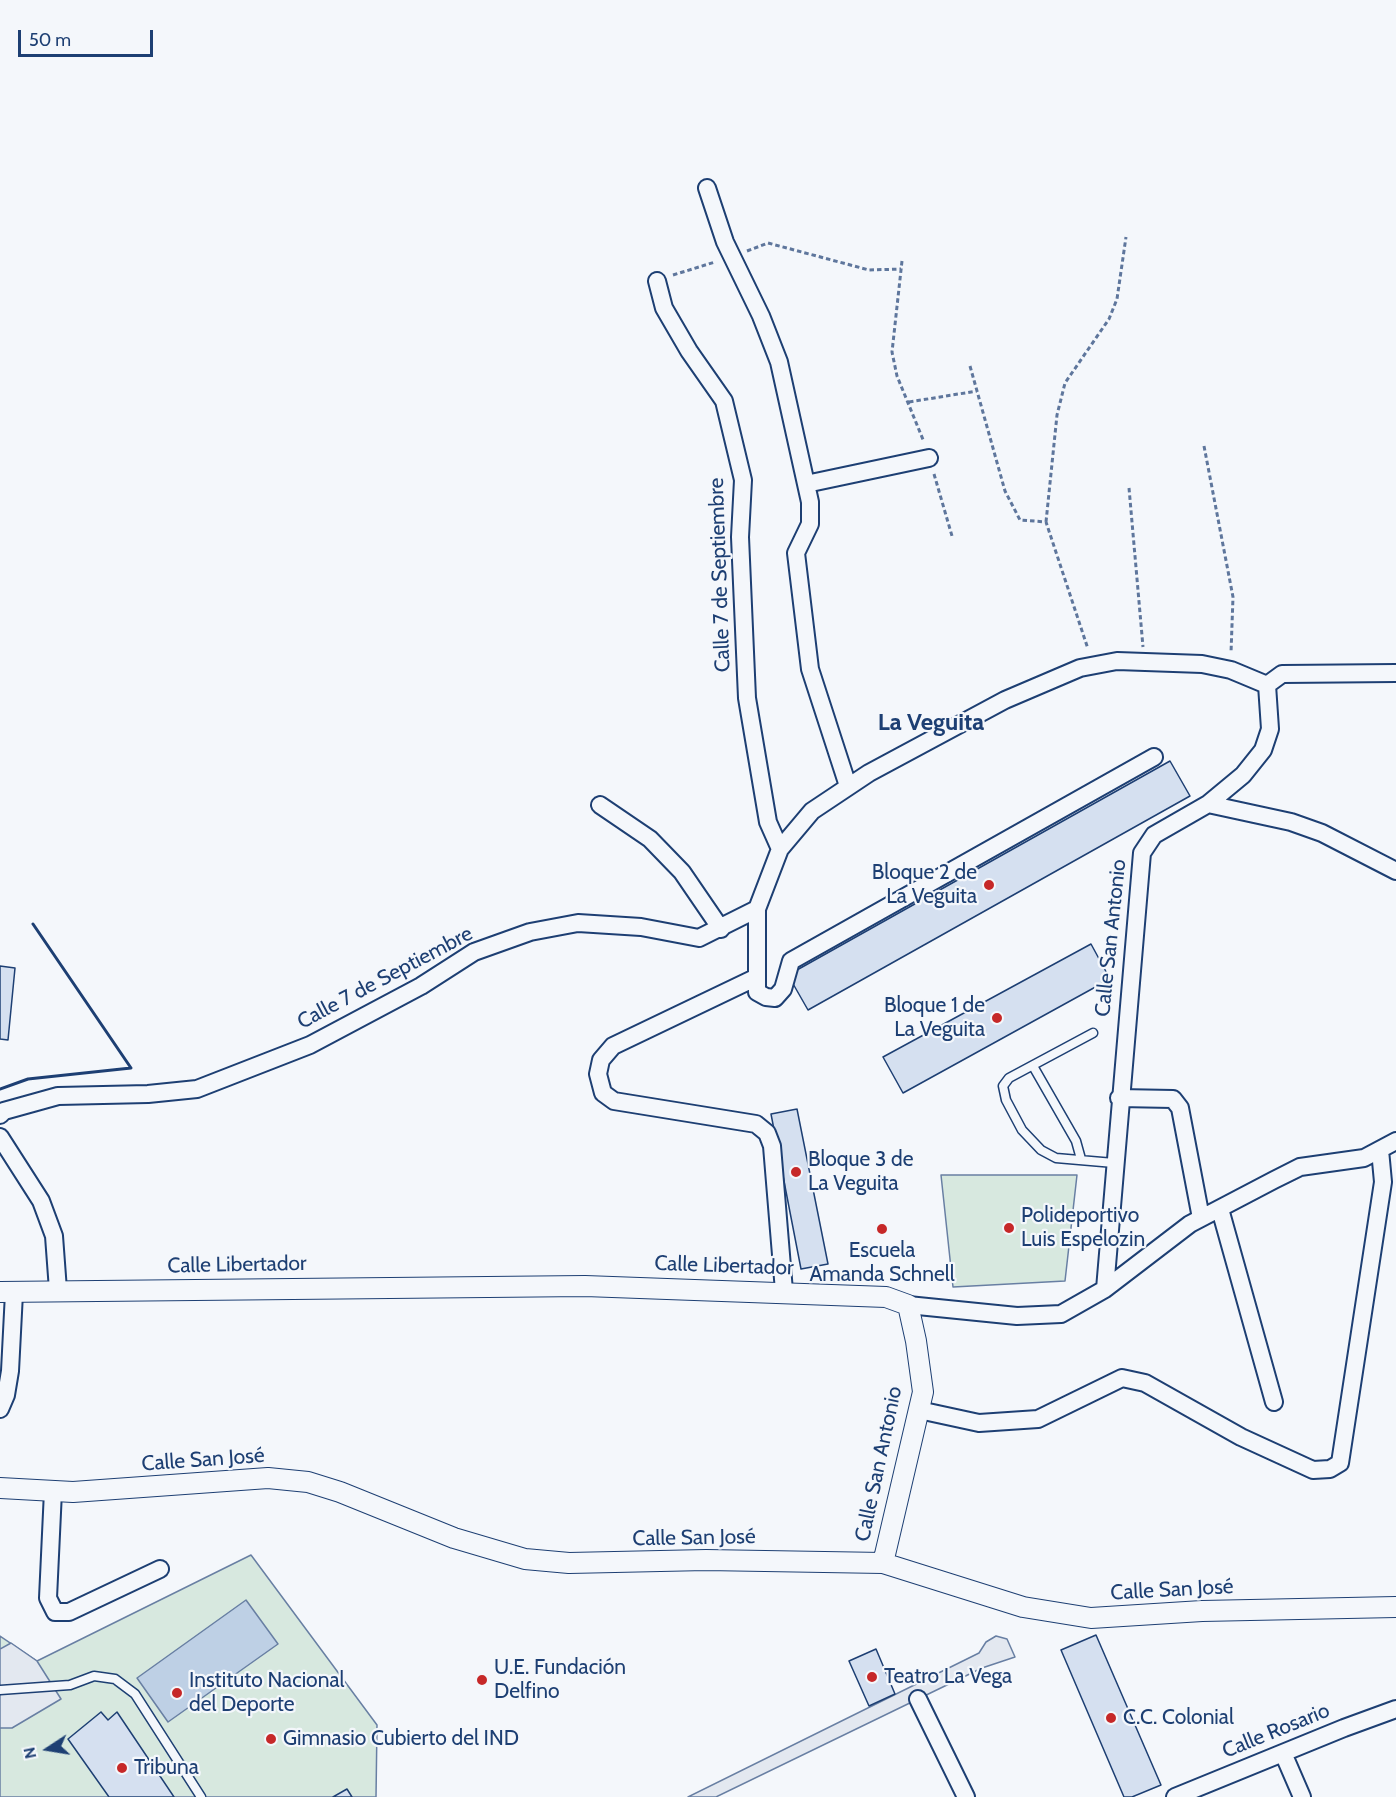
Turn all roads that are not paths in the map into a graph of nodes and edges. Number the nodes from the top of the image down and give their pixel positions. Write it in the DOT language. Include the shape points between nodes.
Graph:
graph roads {
  1 [pos="707,188"];
  2 [pos="657,281"];
  3 [pos="929,458"];
  4 [pos="806,484"];
  5 [pos="1396,673"];
  6 [pos="1267,685"];
  7 [pos="1155,757"];
  8 [pos="848,786"];
  9 [pos="1208,804"];
  10 [pos="600,805"];
  11 [pos="780,849"];
  12 [pos="1396,871"];
  13 [pos="757,909"];
  14 [pos="721,929"];
  15 [pos="755,978"];
  16 [pos="1093,1033"];
  17 [pos="1033,1066"];
  18 [pos="1119,1098"];
  19 [pos="0,1115"];
  20 [pos="0,1137"];
  21 [pos="1396,1141"];
  22 [pos="1380,1150"];
  23 [pos="1082,1160"];
  24 [pos="1114,1163"];
  25 [pos="1220,1209"];
  26 [pos="1201,1218"];
  27 [pos="1105,1289"];
  28 [pos="58,1290"];
  29 [pos="784,1291"];
  30 [pos="7,1292"];
  31 [pos="908,1305"];
  32 [pos="1274,1402"];
  33 [pos="0,1409"];
  34 [pos="919,1410"];
  35 [pos="0,1488"];
  36 [pos="53,1491"];
  37 [pos="883,1563"];
  38 [pos="160,1569"];
  39 [pos="1396,1607"];
  40 [pos="0,1690"];
  41 [pos="918,1699"];
  42 [pos="1396,1709"];
  43 [pos="1283,1753"];
  44 [pos="201,1797"];
  45 [pos="966,1797"];
  46 [pos="1175,1797"];
  47 [pos="1302,1797"];
  1 -- 4 [label="street" via="779,362"];
  2 -- 11 [label="street, Calle 7 de Septiembre" via="664,308 688,351 724,401 743,480 741,559 747,698 768,822"];
  3 -- 4 [label="street"];
  4 -- 8 [label="street" via="810,524 796,553 810,669"];
  5 -- 6 [label="street" via="1282,674"];
  6 -- 8 [label="street" via="1231,670 1202,664 1144,660 1080,668 1005,700"];
  6 -- 9 [label="street, Calle San Antonio" via="1270,729 1263,750 1243,775"];
  7 -- 15 [label="street" via="791,961 783,989 775,998 757,992"];
  8 -- 11 [label="street" via="812,811"];
  9 -- 12 [label="street" via="1291,822 1322,833"];
  9 -- 18 [label="street, Calle San Antonio" via="1154,835 1142,853"];
  10 -- 14 [label="street" via="650,839 682,872"];
  11 -- 13 [label="street"];
  13 -- 14 [label="street, Calle 7 de Septiembre"];
  13 -- 15 [label="street"];
  14 -- 19 [label="street, Calle 7 de Septiembre" via="699,938 641,927 578,923 530,932 474,952 422,986 310,1046 197,1089 58,1096"];
  15 -- 29 [label="street" via="614,1046 601,1060 598,1074 603,1093 614,1101 756,1124 767,1133"];
  16 -- 17 [label="lane"];
  17 -- 23 [label="lane" via="1076,1141"];
  17 -- 23 [label="lane" via="1009,1078 1003,1086 1006,1100 1023,1130 1041,1150 1056,1158"];
  18 -- 24 [label="street, Calle San Antonio"];
  18 -- 26 [label="street" via="1173,1099 1180,1108"];
  20 -- 28 [label="street" via="41,1201 54,1236"];
  21 -- 22 [label="street, Calle Libertador"];
  22 -- 25 [label="street, Calle Libertador" via="1364,1158 1300,1167"];
  22 -- 34 [label="street" via="1383,1182 1340,1463 1330,1469 1313,1470 1241,1437 1144,1383 1122,1378 1038,1419 980,1423"];
  23 -- 24 [label="lane"];
  24 -- 27 [label="street, Calle San Antonio"];
  25 -- 26 [label="street, Calle Libertador"];
  25 -- 32 [label="street"];
  26 -- 27 [label="street, Calle Libertador"];
  27 -- 31 [label="street, Calle Libertador" via="1061,1314 1017,1316"];
  28 -- 29 [label="street, Calle Libertador" via="585,1286"];
  28 -- 30 [label="street, Calle Libertador"];
  29 -- 31 [label="street, Calle Libertador" via="886,1297"];
  30 -- 33 [label="street" via="10,1371"];
  31 -- 34 [label="street, Calle San Antonio" via="923,1392"];
  34 -- 37 [label="street, Calle San Antonio"];
  35 -- 36 [label="street, Calle San José"];
  36 -- 37 [label="street, Calle San José" via="126,1490 268,1478 308,1482 453,1538 525,1559 579,1563"];
  36 -- 38 [label="street" via="48,1598 55,1612 69,1612"];
  37 -- 39 [label="street, Calle San José" via="1023,1607 1091,1618"];
  40 -- 44 [label="lane" via="70,1684 94,1676 115,1679 135,1694"];
  41 -- 45 [label="street"];
  42 -- 43 [label="street, Calle Rosario"];
  43 -- 46 [label="street, Calle Rosario"];
  43 -- 47 [label="street"];
}
